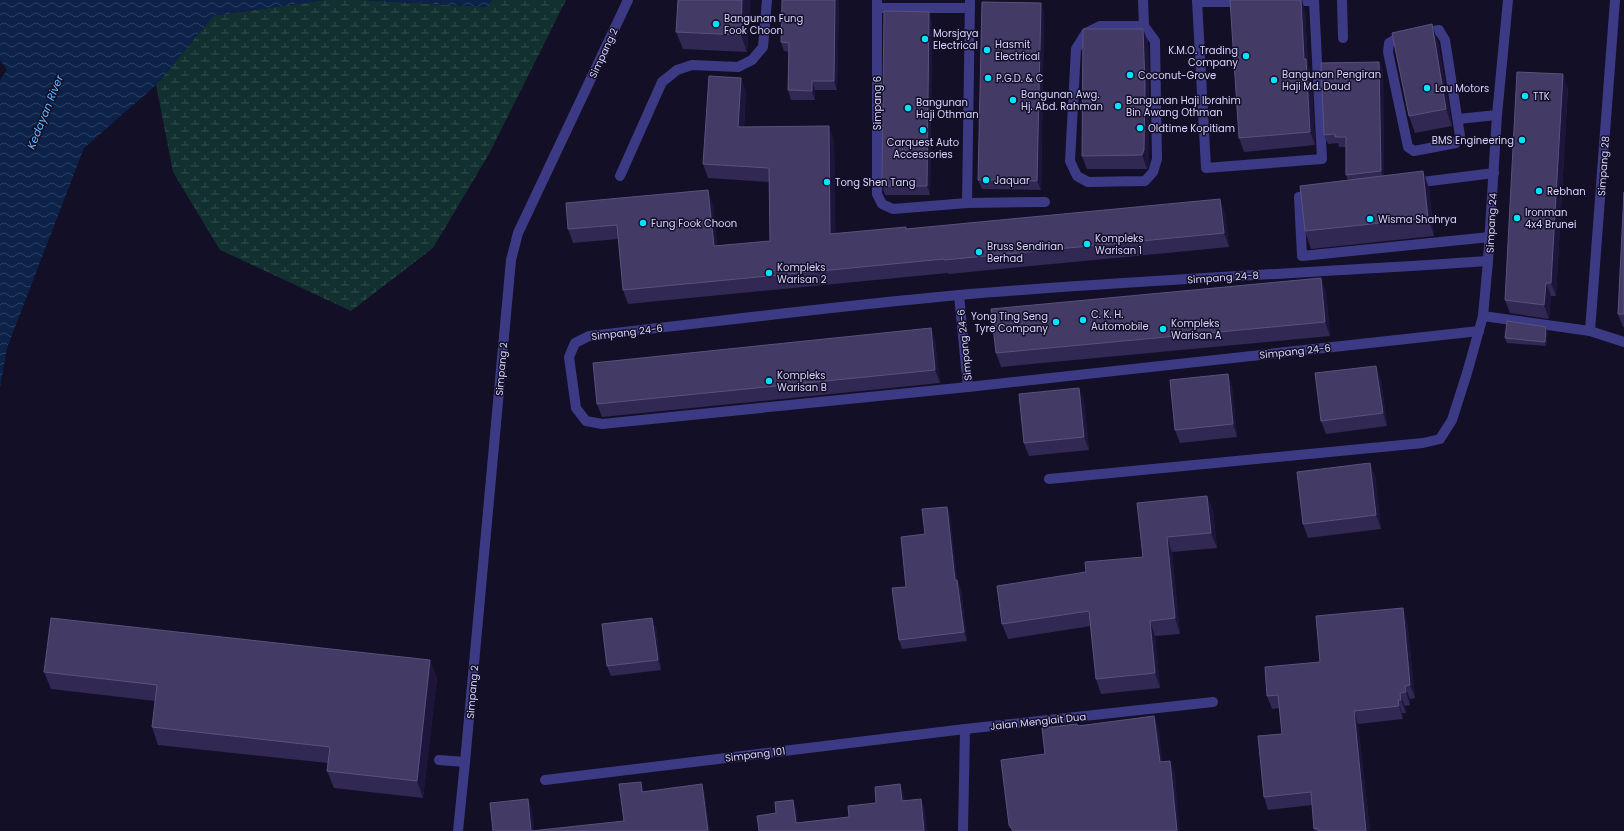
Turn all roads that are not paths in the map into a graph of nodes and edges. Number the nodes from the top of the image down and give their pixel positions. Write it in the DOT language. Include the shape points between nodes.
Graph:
graph roads {
  1 [pos="628,0"];
  2 [pos="767,0"];
  3 [pos="1143,0"];
  4 [pos="1342,0"];
  5 [pos="1508,0"];
  6 [pos="1615,0"];
  7 [pos="1197,1"];
  8 [pos="1252,1"];
  9 [pos="1275,1"];
  10 [pos="877,4"];
  11 [pos="970,4"];
  12 [pos="1144,26"];
  13 [pos="1343,38"];
  14 [pos="1497,115"];
  15 [pos="1458,119"];
  16 [pos="1494,173"];
  17 [pos="620,176"];
  18 [pos="1400,184"];
  19 [pos="1323,194"];
  20 [pos="1045,202"];
  21 [pos="967,204"];
  22 [pos="1490,237"];
  23 [pos="1488,261"];
  24 [pos="959,295"];
  25 [pos="1483,316"];
  26 [pos="1478,331"];
  27 [pos="1590,332"];
  28 [pos="1624,342"];
  29 [pos="968,387"];
  30 [pos="1049,479"];
  31 [pos="1213,702"];
  32 [pos="965,728"];
  33 [pos="439,760"];
  34 [pos="465,762"];
  35 [pos="544,780"];
  36 [pos="458,831"];
  37 [pos="963,831"];
  1 -- 34 [label="street, Simpang 2" via="518,233 511,260"];
  2 -- 17 [label="street" via="763,47 752,60 738,67 692,65 677,70 662,82"];
  3 -- 12 [label="street"];
  4 -- 13 [label="street"];
  5 -- 14 [label="street, Simpang 24"];
  6 -- 27 [label="street, Simpang 28"];
  7 -- 8 [label="street"];
  7 -- 9 [label="street" via="1206,168 1322,159 1314,1"];
  10 -- 11 [label="street"];
  10 -- 21 [label="street, Simpang 6" via="877,194 882,204 893,209"];
  11 -- 21 [label="street"];
  12 -- 12 [label="street" via="1155,41 1157,159 1153,172 1145,181 1088,182 1077,176 1070,161 1076,49 1086,33 1100,26"];
  14 -- 15 [label="street"];
  14 -- 16 [label="street, Simpang 24"];
  15 -- 15 [label="street" via="1460,136 1456,143 1414,151 1408,147 1388,52 1389,43 1399,37 1439,30 1445,40"];
  16 -- 18 [label="street"];
  16 -- 22 [label="street, Simpang 24"];
  19 -- 22 [label="street" via="1299,197 1302,256"];
  20 -- 21 [label="street"];
  22 -- 23 [label="street, Simpang 24"];
  23 -- 24 [label="street, Simpang 24-8"];
  23 -- 25 [label="street, Simpang 24"];
  24 -- 29 [label="street, Simpang 24-6"];
  24 -- 29 [label="street, Simpang 24-6" via="590,336 574,343 569,357 576,408 586,421 602,424"];
  25 -- 26 [label="street, Simpang 24"];
  25 -- 27 [label="street"];
  26 -- 29 [label="street, Simpang 24-6"];
  26 -- 30 [label="street, Simpang 24" via="1468,373 1452,420 1440,438 1423,442"];
  27 -- 28 [label="street"];
  31 -- 32 [label="street, Jalan Menglait Dua"];
  32 -- 35 [label="street, Simpang 101"];
  32 -- 37 [label="street"];
  33 -- 34 [label="street"];
  34 -- 36 [label="street, Simpang 2"];
}
